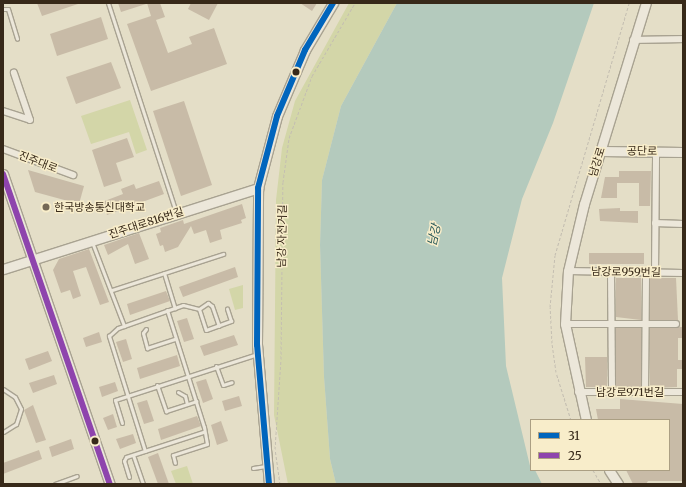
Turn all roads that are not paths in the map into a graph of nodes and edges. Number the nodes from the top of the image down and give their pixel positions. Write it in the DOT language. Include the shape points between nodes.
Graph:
graph roads {
  1 [pos="108,3"];
  2 [pos="333,3"];
  3 [pos="646,3"];
  4 [pos="3,9"];
  5 [pos="17,39"];
  6 [pos="683,39"];
  7 [pos="634,40"];
  8 [pos="14,73"];
  9 [pos="3,111"];
  10 [pos="3,149"];
  11 [pos="601,151"];
  12 [pos="656,152"];
  13 [pos="683,152"];
  14 [pos="3,174"];
  15 [pos="73,175"];
  16 [pos="258,188"];
  17 [pos="177,213"];
  18 [pos="655,223"];
  19 [pos="683,224"];
  20 [pos="92,240"];
  21 [pos="223,254"];
  22 [pos="33,259"];
  23 [pos="3,269"];
  24 [pos="568,271"];
  25 [pos="612,272"];
  26 [pos="164,273"];
  27 [pos="646,273"];
  28 [pos="655,273"];
  29 [pos="683,273"];
  30 [pos="112,290"];
  31 [pos="175,308"];
  32 [pos="199,308"];
  33 [pos="227,309"];
  34 [pos="167,310"];
  35 [pos="565,324"];
  36 [pos="612,324"];
  37 [pos="646,324"];
  38 [pos="676,324"];
  39 [pos="124,326"];
  40 [pos="219,326"];
  41 [pos="146,329"];
  42 [pos="176,339"];
  43 [pos="257,354"];
  44 [pos="216,366"];
  45 [pos="187,376"];
  46 [pos="232,382"];
  47 [pos="158,385"];
  48 [pos="3,389"];
  49 [pos="178,392"];
  50 [pos="578,392"];
  51 [pos="612,392"];
  52 [pos="645,392"];
  53 [pos="683,392"];
  54 [pos="126,396"];
  55 [pos="196,401"];
  56 [pos="187,404"];
  57 [pos="586,419"];
  58 [pos="122,423"];
  59 [pos="3,432"];
  60 [pos="203,432"];
  61 [pos="145,451"];
  62 [pos="133,455"];
  63 [pos="175,463"];
  64 [pos="266,466"];
  65 [pos="253,468"];
  66 [pos="610,471"];
  67 [pos="77,476"];
  68 [pos="129,477"];
  69 [pos="55,484"];
  70 [pos="110,484"];
  71 [pos="142,484"];
  72 [pos="269,484"];
  73 [pos="618,484"];
  1 -- 17 [label="lane"];
  2 -- 16 [label="street" via="305,50 277,116"];
  3 -- 7 [label="street, 남강로"];
  4 -- 5 [label="lane" via="8,9"];
  6 -- 7 [label="street"];
  7 -- 11 [label="street, 남강로"];
  8 -- 9 [label="street" via="30,120"];
  10 -- 15 [label="street, 진주대로"];
  11 -- 12 [label="street, 공단로"];
  11 -- 24 [label="street, 남강로"];
  12 -- 13 [label="street, 공단로"];
  12 -- 18 [label="street"];
  14 -- 22 [label="street"];
  16 -- 17 [label="street, 진주대로816번길"];
  16 -- 43 [label="street" via="255,250"];
  17 -- 20 [label="street, 진주대로816번길"];
  18 -- 19 [label="street"];
  18 -- 28 [label="street"];
  20 -- 22 [label="street, 진주대로816번길"];
  20 -- 30 [label="lane"];
  21 -- 26 [label="lane"];
  22 -- 23 [label="street, 진주대로816번길"];
  22 -- 70 [label="street"];
  24 -- 25 [label="street, 남강로959번길"];
  24 -- 35 [label="street, 남강로"];
  25 -- 27 [label="street, 남강로959번길"];
  25 -- 36 [label="street"];
  26 -- 30 [label="lane"];
  26 -- 31 [label="lane"];
  27 -- 28 [label="street, 남강로959번길"];
  27 -- 37 [label="street"];
  28 -- 29 [label="street, 남강로959번길"];
  30 -- 39 [label="lane"];
  31 -- 32 [label="lane" via="183,305"];
  31 -- 34 [label="lane"];
  32 -- 40 [label="lane" via="208,303 212,306"];
  32 -- 40 [label="lane" via="206,330"];
  33 -- 40 [label="lane" via="232,321"];
  34 -- 39 [label="lane"];
  34 -- 42 [label="lane"];
  35 -- 36 [label="street"];
  35 -- 50 [label="street, 남강로"];
  36 -- 37 [label="street"];
  36 -- 51 [label="street"];
  37 -- 38 [label="street"];
  37 -- 52 [label="street"];
  39 -- 54 [label="lane" via="111,333 109,339"];
  41 -- 42 [label="lane" via="143,333 147,348"];
  42 -- 45 [label="lane"];
  43 -- 44 [label="lane"];
  43 -- 64 [label="street"];
  44 -- 45 [label="lane"];
  44 -- 46 [label="lane" via="223,385"];
  45 -- 47 [label="lane"];
  45 -- 55 [label="lane"];
  47 -- 54 [label="lane"];
  47 -- 56 [label="lane" via="166,411"];
  48 -- 59 [label="lane" via="16,397 21,409 16,424"];
  49 -- 56 [label="lane" via="185,396"];
  50 -- 51 [label="street, 남강로971번길"];
  50 -- 57 [label="street, 남강로"];
  51 -- 52 [label="street, 남강로971번길"];
  52 -- 53 [label="street, 남강로971번길"];
  54 -- 58 [label="lane" via="115,400"];
  54 -- 61 [label="lane"];
  55 -- 56 [label="lane"];
  55 -- 60 [label="lane" via="204,426"];
  60 -- 61 [label="lane"];
  60 -- 63 [label="lane" via="206,444 173,455"];
  61 -- 62 [label="lane"];
  62 -- 68 [label="lane" via="124,461"];
  62 -- 71 [label="lane"];
  64 -- 65 [label="lane"];
  64 -- 72 [label="street"];
  66 -- 73 [label="street"];
  67 -- 69 [label="lane"];
}
